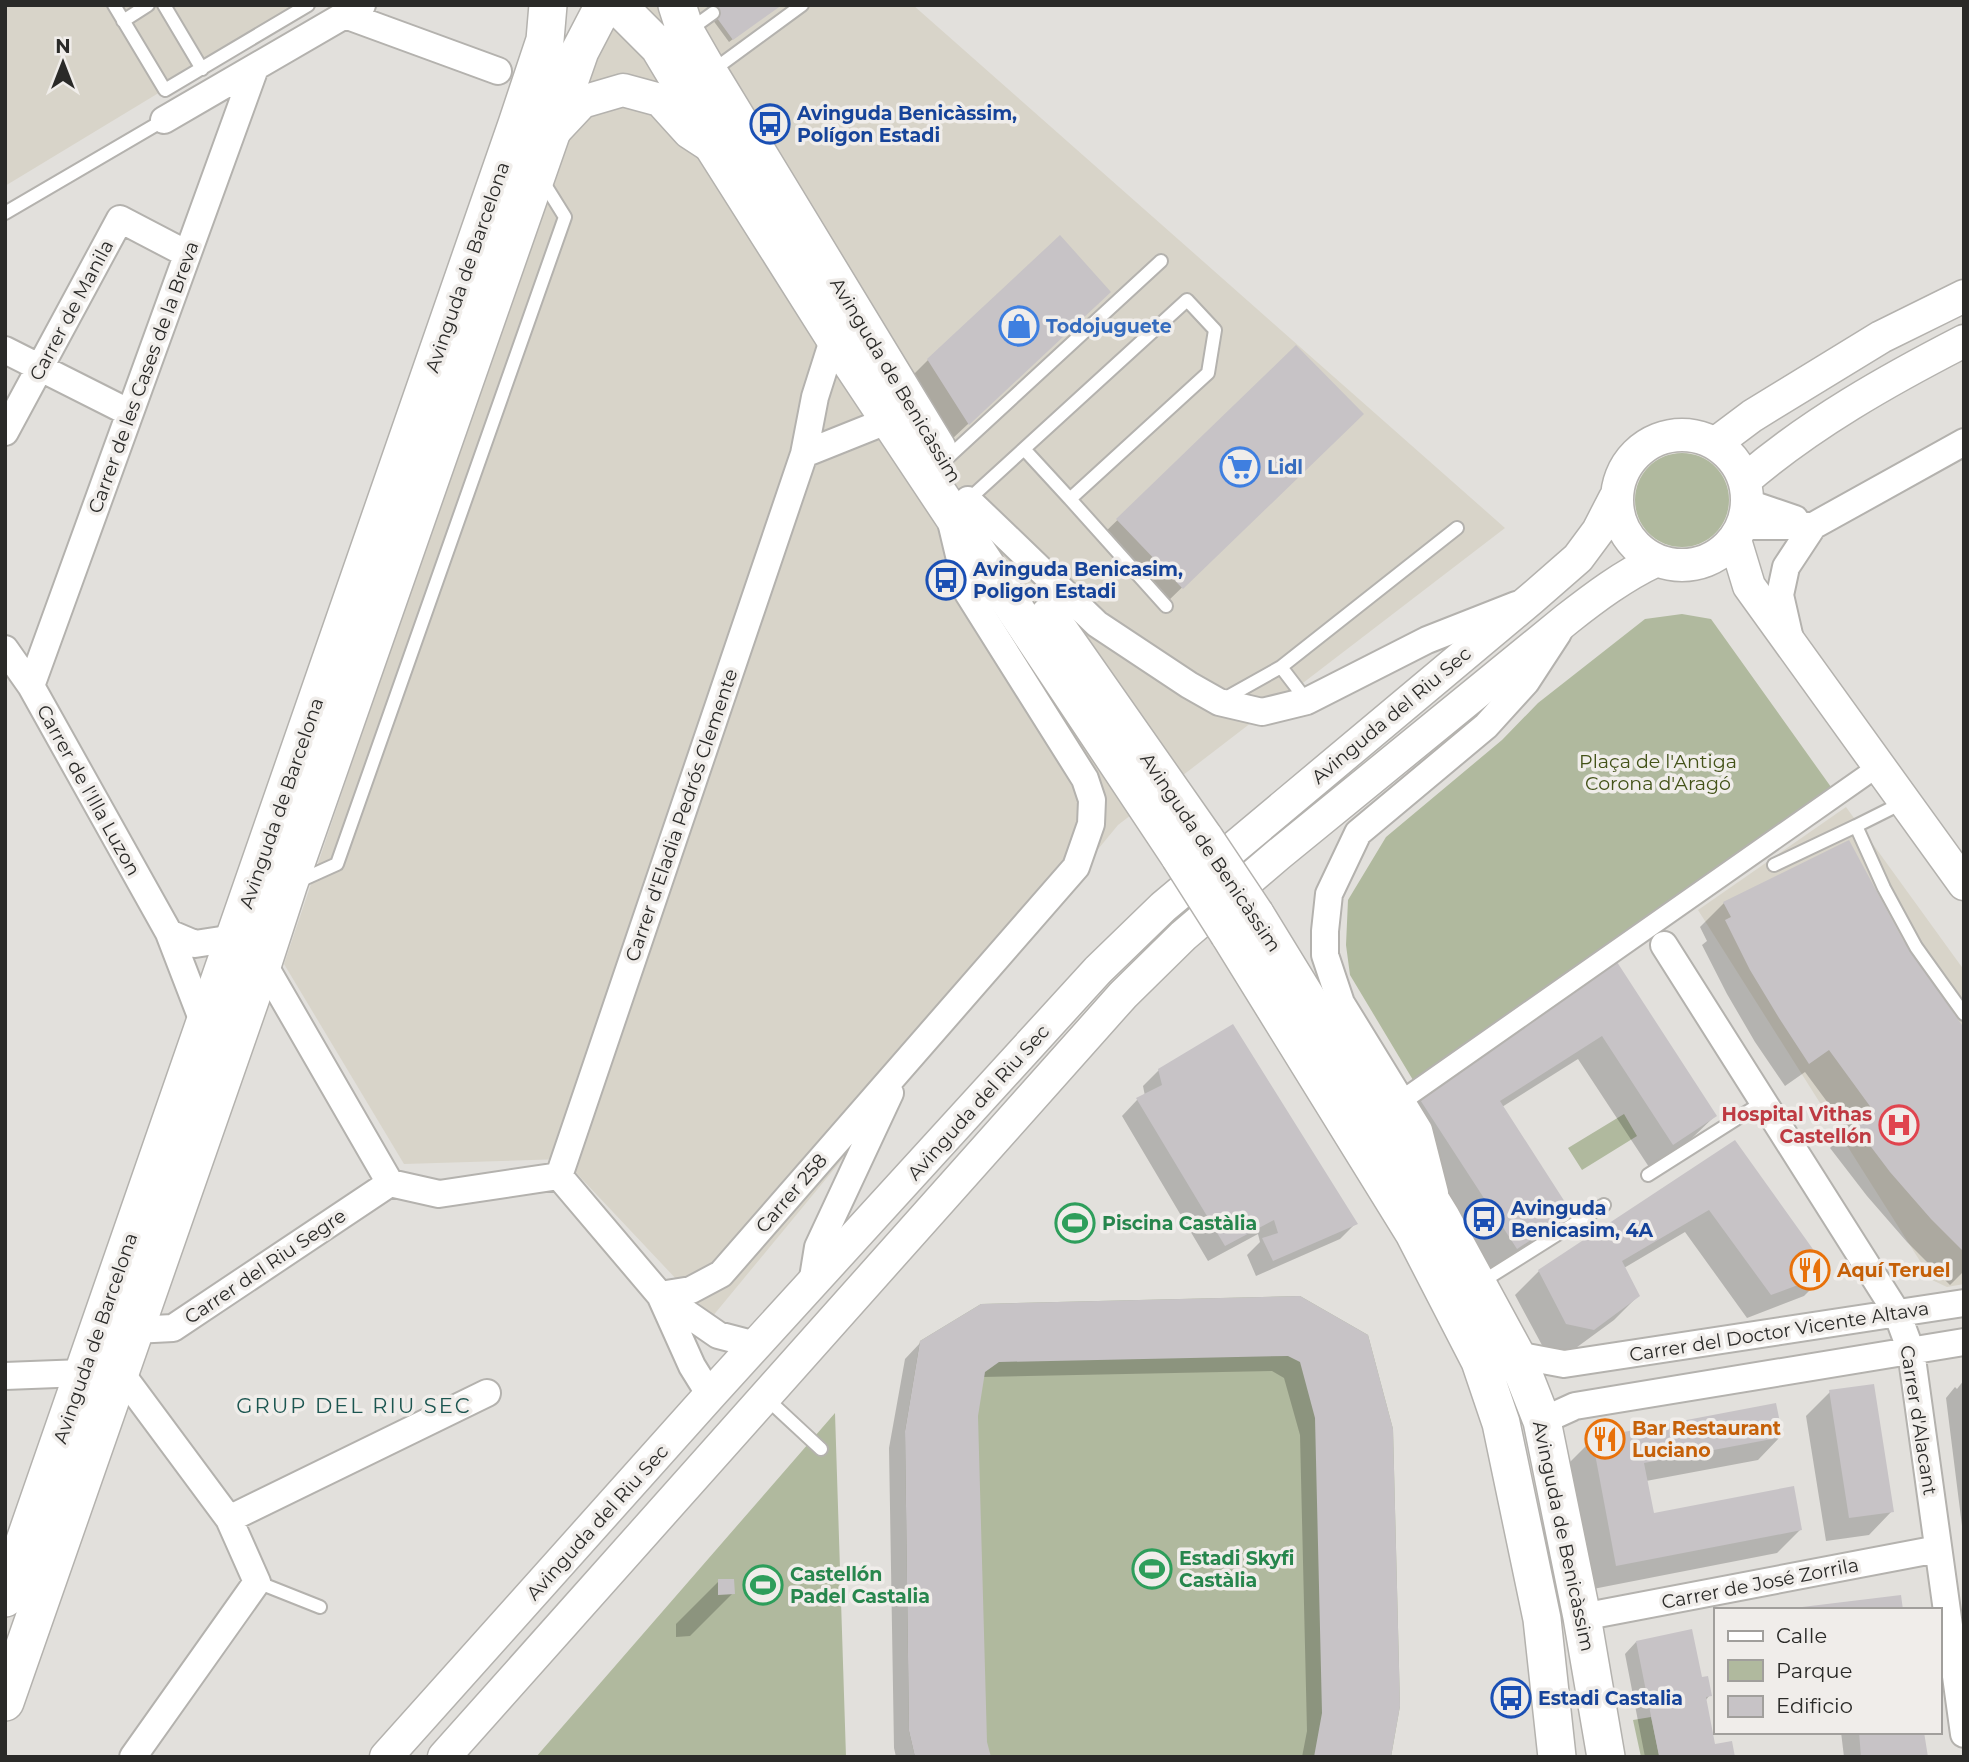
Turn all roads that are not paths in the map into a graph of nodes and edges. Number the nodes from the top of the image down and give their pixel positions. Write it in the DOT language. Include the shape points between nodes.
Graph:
graph roads {
  1 [pos="114,5"];
  2 [pos="148,5"];
  3 [pos="164,5"];
  4 [pos="307,5"];
  5 [pos="548,5"];
  6 [pos="604,5"];
  7 [pos="617,5"];
  8 [pos="802,5"];
  9 [pos="353,9"];
  10 [pos="692,17"];
  11 [pos="123,21"];
  12 [pos="255,68"];
  13 [pos="201,69"];
  14 [pos="498,71"];
  15 [pos="709,74"];
  16 [pos="164,120"];
  17 [pos="550,136"];
  18 [pos="715,149"];
  19 [pos="5,213"];
  20 [pos="187,254"];
  21 [pos="1161,261"];
  22 [pos="1964,296"];
  23 [pos="834,337"];
  24 [pos="1964,341"];
  25 [pos="5,350"];
  26 [pos="40,368"];
  27 [pos="130,413"];
  28 [pos="890,420"];
  29 [pos="5,432"];
  30 [pos="1964,442"];
  31 [pos="1716,443"];
  32 [pos="1024,449"];
  33 [pos="804,454"];
  34 [pos="944,461"];
  35 [pos="1615,498"];
  36 [pos="1070,499"];
  37 [pos="958,504"];
  38 [pos="1742,512"];
  39 [pos="1814,526"];
  40 [pos="1457,528"];
  41 [pos="1655,561"];
  42 [pos="1697,564"];
  43 [pos="1749,586"];
  44 [pos="1531,599"];
  45 [pos="1166,606"];
  46 [pos="1567,619"];
  47 [pos="1792,645"];
  48 [pos="7,656"];
  49 [pos="1281,667"];
  50 [pos="31,686"];
  51 [pos="1307,701"];
  52 [pos="1219,702"];
  53 [pos="1879,766"];
  54 [pos="1905,802"];
  55 [pos="1091,824"];
  56 [pos="1856,826"];
  57 [pos="1774,865"];
  58 [pos="1964,884"];
  59 [pos="1242,924"];
  60 [pos="169,933"];
  61 [pos="1657,935"];
  62 [pos="234,938"];
  63 [pos="262,963"];
  64 [pos="1964,1014"];
  65 [pos="204,1024"];
  66 [pos="904,1062"];
  67 [pos="1401,1101"];
  68 [pos="1763,1102"];
  69 [pos="1648,1175"];
  70 [pos="559,1176"];
  71 [pos="390,1183"];
  72 [pos="1604,1205"];
  73 [pos="1442,1219"];
  74 [pos="811,1284"];
  75 [pos="1477,1284"];
  76 [pos="660,1296"];
  77 [pos="1964,1303"];
  78 [pos="1897,1313"];
  79 [pos="134,1330"];
  80 [pos="1964,1342"];
  81 [pos="757,1345"];
  82 [pos="1911,1350"];
  83 [pos="1516,1355"];
  84 [pos="1595,1360"];
  85 [pos="120,1372"];
  86 [pos="83,1373"];
  87 [pos="5,1376"];
  88 [pos="486,1393"];
  89 [pos="710,1395"];
  90 [pos="765,1397"];
  91 [pos="1605,1401"];
  92 [pos="1542,1421"];
  93 [pos="821,1449"];
  94 [pos="229,1519"];
  95 [pos="1938,1549"];
  96 [pos="257,1582"];
  97 [pos="5,1598"];
  98 [pos="320,1607"];
  99 [pos="1582,1617"];
  100 [pos="5,1702"];
  101 [pos="1964,1734"];
  102 [pos="133,1757"];
  103 [pos="387,1757"];
  104 [pos="444,1757"];
  105 [pos="1557,1757"];
  106 [pos="1606,1757"];
  1 -- 11 [label="lane"];
  2 -- 11 [label="lane"];
  3 -- 13 [label="lane"];
  4 -- 13 [label="lane"];
  5 -- 62 [label="main road, Avinguda de Barcelona" via="541,52"];
  6 -- 17 [label="main road, Avinguda de Barcelona" via="580,51"];
  7 -- 18 [label="main road, Avinguda de Benicàssim" via="659,47"];
  8 -- 15 [label="lane"];
  9 -- 12 [label="street"];
  9 -- 14 [label="street"];
  10 -- 15 [label="main road, Avinguda de Benicàssim"];
  11 -- 13 [label="lane" via="165,90"];
  12 -- 16 [label="street"];
  12 -- 20 [label="street, Carrer de les Cases de la Breva"];
  15 -- 34 [label="main road, Avinguda de Benicàssim"];
  16 -- 19 [label="lane"];
  17 -- 18 [label="street, Avinguda de Barcelona" via="582,102 623,90 660,100 689,132"];
  17 -- 63 [label="main road, Avinguda de Barcelona"];
  18 -- 23 [label="main road, Avinguda de Benicàssim"];
  20 -- 26 [label="street, Carrer de Manila" via="120,219"];
  20 -- 27 [label="street, Carrer de les Cases de la Breva"];
  21 -- 34 [label="lane"];
  22 -- 31 [label="street" via="1881,337"];
  23 -- 28 [label="main road, Avinguda de Benicàssim"];
  23 -- 33 [label="street, Carrer d'Eladia Pedrós Clemente" via="815,397"];
  24 -- 38 [label="street" via="1899,374 1777,452"];
  25 -- 26 [label="street"];
  26 -- 27 [label="street"];
  26 -- 29 [label="street, Carrer de Manila"];
  27 -- 50 [label="street, Carrer de les Cases de la Breva"];
  28 -- 33 [label="street"];
  28 -- 37 [label="main road, Avinguda de Benicàssim"];
  30 -- 39 [label="street"];
  31 -- 35 [label="street" via="1683,433 1649,442 1625,465"];
  31 -- 38 [label="street" via="1734,459"];
  32 -- 36 [label="lane"];
  32 -- 36 [label="lane" via="1186,300 1215,330 1208,373"];
  32 -- 37 [label="lane"];
  33 -- 70 [label="street, Carrer d'Eladia Pedrós Clemente"];
  34 -- 37 [label="main road, Avinguda de Benicàssim"];
  35 -- 41 [label="street" via="1625,536"];
  35 -- 44 [label="street, Avinguda del Riu Sec" via="1578,558"];
  36 -- 45 [label="lane"];
  37 -- 52 [label="street" via="1097,624"];
  37 -- 55 [label="street, Avinguda de Benicàssim" via="968,593 1085,779 1092,800"];
  37 -- 59 [label="main road, Avinguda de Benicàssim, bridge"];
  38 -- 39 [label="street"];
  38 -- 42 [label="street" via="1718,555"];
  38 -- 43 [label="street"];
  39 -- 47 [label="street" via="1786,567 1780,595"];
  40 -- 49 [label="lane"];
  41 -- 42 [label="street"];
  41 -- 46 [label="street, Avinguda del Riu Sec" via="1612,585"];
  42 -- 43 [label="street"];
  43 -- 47 [label="street"];
  44 -- 51 [label="street" via="1427,639"];
  44 -- 74 [label="street, Avinguda del Riu Sec" via="1163,907 1098,970"];
  46 -- 67 [label="street" via="1526,682 1486,726 1358,833 1329,894 1325,955 1341,1003"];
  46 -- 90 [label="street, Avinguda del Riu Sec" via="1183,936 1123,995"];
  47 -- 53 [label="street"];
  48 -- 50 [label="street, Carrer de l'Illa Luzon"];
  49 -- 51 [label="lane"];
  49 -- 52 [label="lane"];
  50 -- 60 [label="street, Carrer de l'Illa Luzon"];
  51 -- 52 [label="street" via="1262,712"];
  53 -- 54 [label="street"];
  53 -- 61 [label="street"];
  54 -- 56 [label="lane"];
  54 -- 58 [label="street"];
  55 -- 66 [label="street, Carrer 258" via="1076,867"];
  56 -- 57 [label="lane"];
  56 -- 64 [label="lane" via="1916,947"];
  59 -- 73 [label="main road, Avinguda de Benicàssim"];
  59 -- 105 [label="main road, Avinguda de Benicàssim" via="1480,1361 1501,1423 1542,1619"];
  60 -- 62 [label="street" via="195,944"];
  60 -- 65 [label="street, Carrer de l'Illa Luzon"];
  61 -- 67 [label="street"];
  61 -- 68 [label="street, Carrer d'Alacant"];
  62 -- 65 [label="main road, Avinguda de Barcelona"];
  63 -- 71 [label="street"];
  63 -- 79 [label="main road, Avinguda de Barcelona"];
  65 -- 86 [label="main road, Avinguda de Barcelona"];
  66 -- 74 [label="street, Carrer 258" via="818,1247"];
  66 -- 76 [label="street, Carrer 258" via="721,1274 691,1290"];
  67 -- 73 [label="street" via="1419,1130"];
  68 -- 69 [label="lane"];
  68 -- 78 [label="street, Carrer d'Alacant"];
  70 -- 71 [label="street" via="439,1194"];
  70 -- 76 [label="street"];
  71 -- 79 [label="street, Carrer del Riu Segre" via="173,1328"];
  72 -- 75 [label="lane"];
  73 -- 75 [label="main road, Avinguda de Benicàssim"];
  74 -- 81 [label="street, Avinguda del Riu Sec"];
  75 -- 83 [label="main road, Avinguda de Benicàssim"];
  76 -- 81 [label="street" via="718,1335"];
  76 -- 89 [label="street"];
  77 -- 78 [label="street, Carrer del Doctor Vicente Altava"];
  78 -- 82 [label="street, Carrer d'Alacant"];
  78 -- 84 [label="street, Carrer del Doctor Vicente Altava"];
  79 -- 85 [label="main road, Avinguda de Barcelona"];
  80 -- 82 [label="street, Carrer del Doctor Vicente Altava"];
  81 -- 89 [label="street, Avinguda del Riu Sec"];
  82 -- 91 [label="street, Carrer del Doctor Vicente Altava"];
  82 -- 95 [label="street, Carrer d'Alacant"];
  83 -- 84 [label="street, Carrer del Doctor Vicente Altava" via="1564,1364"];
  83 -- 92 [label="main road, Avinguda de Benicàssim"];
  84 -- 91 [label="street"];
  85 -- 94 [label="street"];
  85 -- 100 [label="main road, Avinguda de Barcelona"];
  86 -- 87 [label="street"];
  86 -- 97 [label="main road, Avinguda de Barcelona"];
  88 -- 94 [label="street"];
  89 -- 103 [label="street, Avinguda del Riu Sec"];
  90 -- 93 [label="lane"];
  90 -- 104 [label="street, Avinguda del Riu Sec"];
  91 -- 92 [label="street, Carrer del Doctor Vicente Altava" via="1575,1406"];
  92 -- 99 [label="main road, Avinguda de Benicàssim"];
  94 -- 96 [label="street"];
  95 -- 99 [label="street, Carrer de José Zorrila"];
  95 -- 101 [label="street, Carrer d'Alacant"];
  96 -- 98 [label="lane"];
  96 -- 102 [label="street"];
  99 -- 106 [label="main road, Avinguda de Benicàssim"];
}
